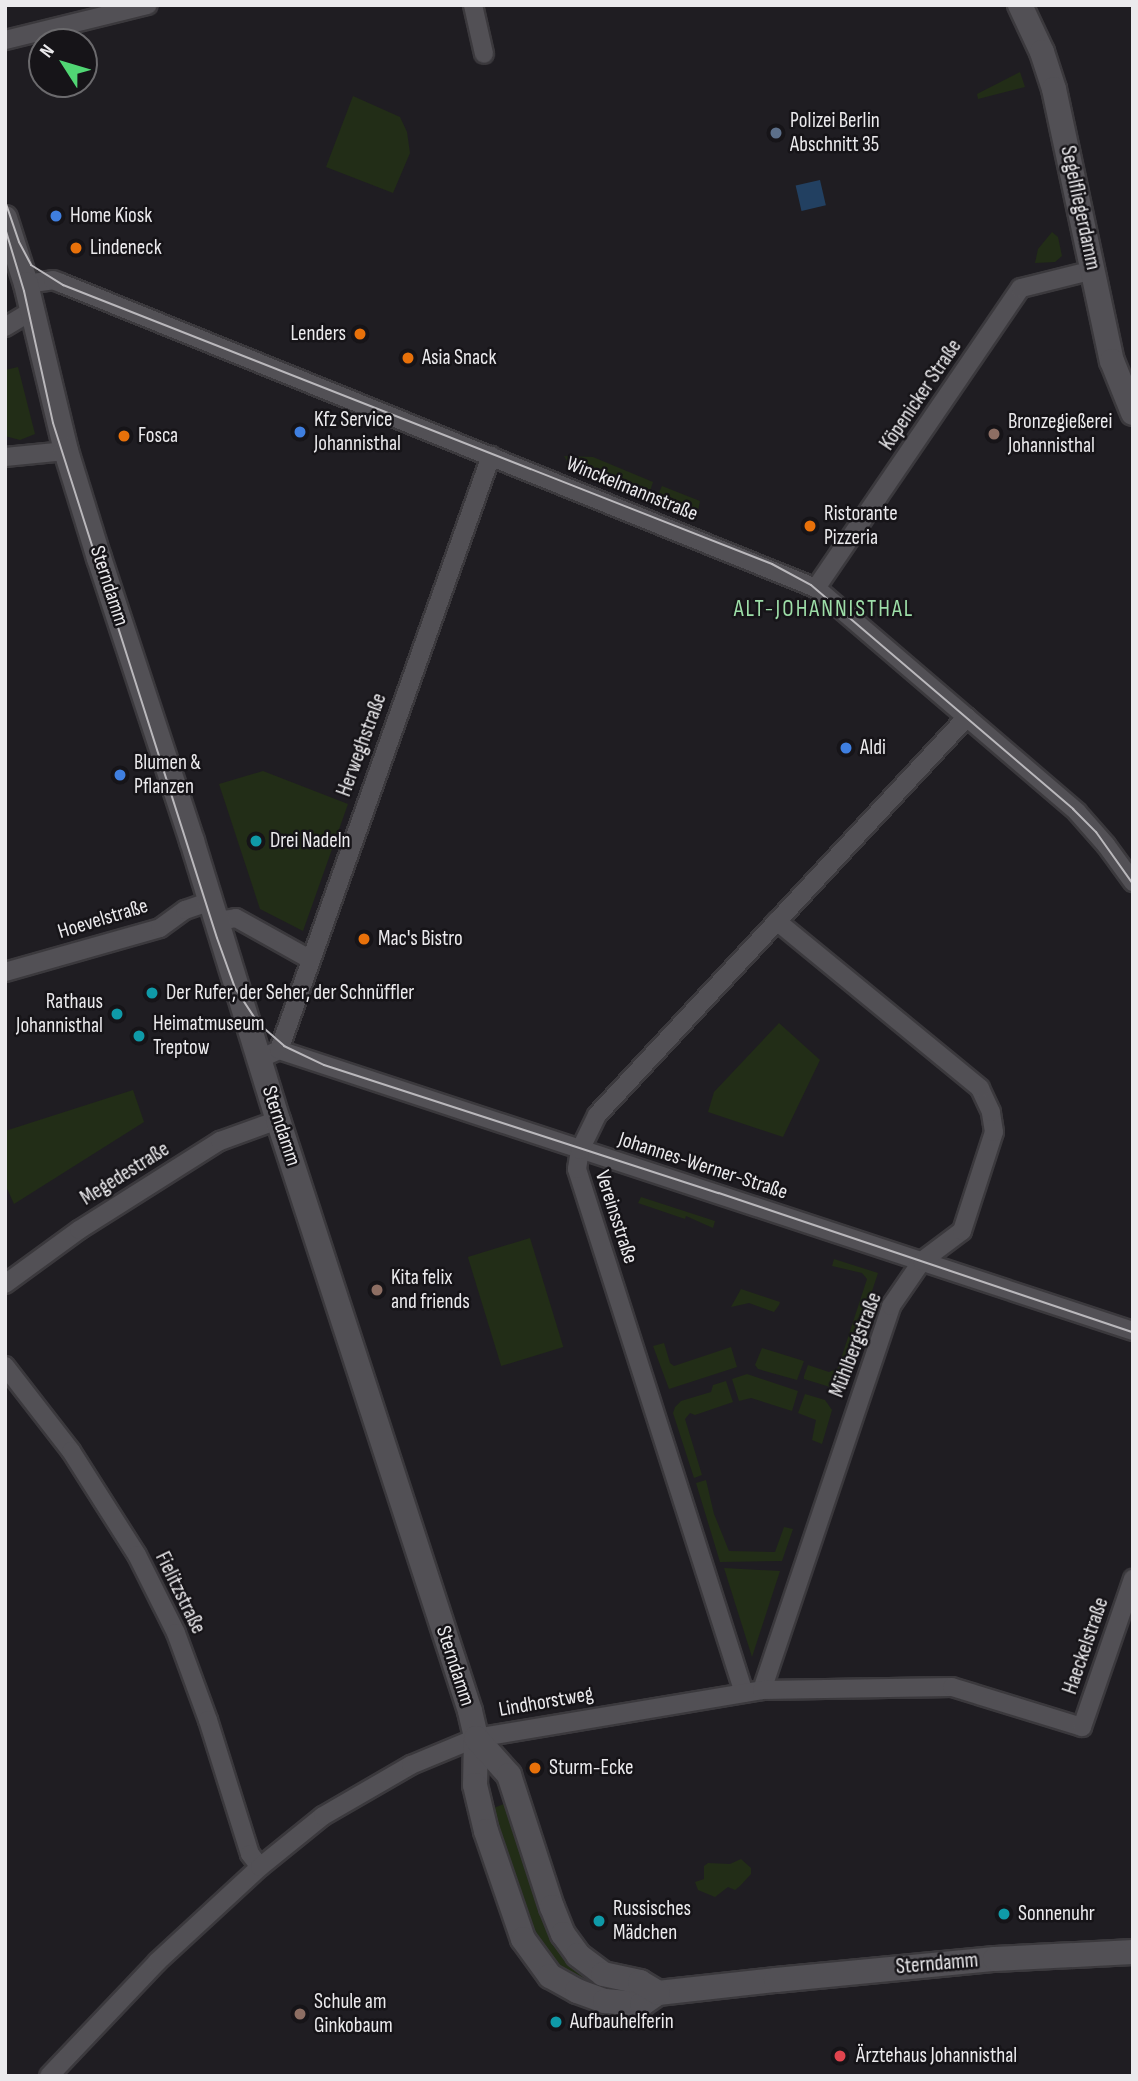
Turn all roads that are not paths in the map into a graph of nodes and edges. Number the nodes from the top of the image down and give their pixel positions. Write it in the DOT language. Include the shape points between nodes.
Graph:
graph roads {
  1 [pos="148,5"];
  2 [pos="473,5"];
  3 [pos="1020,5"];
  4 [pos="5,40"];
  5 [pos="484,54"];
  6 [pos="5,218"];
  7 [pos="1094,270"];
  8 [pos="26,284"];
  9 [pos="32,311"];
  10 [pos="5,327"];
  11 [pos="1133,413"];
  12 [pos="66,451"];
  13 [pos="491,456"];
  14 [pos="5,457"];
  15 [pos="816,588"];
  16 [pos="967,717"];
  17 [pos="1133,882"];
  18 [pos="214,911"];
  19 [pos="777,921"];
  20 [pos="311,960"];
  21 [pos="5,972"];
  22 [pos="269,1055"];
  23 [pos="278,1120"];
  24 [pos="580,1150"];
  25 [pos="922,1261"];
  26 [pos="5,1284"];
  27 [pos="1133,1331"];
  28 [pos="5,1366"];
  29 [pos="1133,1579"];
  30 [pos="753,1691"];
  31 [pos="1082,1727"];
  32 [pos="476,1738"];
  33 [pos="260,1867"];
  34 [pos="1133,1951"];
  35 [pos="658,1993"];
  36 [pos="49,2076"];
  1 -- 4 [label="street"];
  2 -- 5 [label="street"];
  3 -- 7 [label="street, Segelfliegerdamm" via="1054,89"];
  6 -- 8 [label="street, Sterndamm"];
  7 -- 11 [label="street, Segelfliegerdamm" via="1112,361"];
  7 -- 15 [label="street, Köpenicker Straße" via="1021,288"];
  8 -- 9 [label="street, Sterndamm"];
  8 -- 13 [label="street, Winckelmannstraße" via="53,280"];
  9 -- 10 [label="street"];
  9 -- 12 [label="street, Sterndamm"];
  12 -- 14 [label="street"];
  12 -- 18 [label="street, Sterndamm"];
  13 -- 15 [label="street, Winckelmannstraße"];
  13 -- 20 [label="street, Herweghstraße"];
  15 -- 16 [label="street, Winckelmannstraße"];
  16 -- 17 [label="street, Winckelmannstraße" via="1077,812"];
  16 -- 19 [label="street, Vereinsstraße"];
  18 -- 20 [label="street" via="236,918"];
  18 -- 21 [label="street, Hoevelstraße" via="185,910 160,928"];
  18 -- 22 [label="street, Sterndamm"];
  19 -- 24 [label="street, Vereinsstraße" via="597,1115"];
  19 -- 25 [label="street, Mühlbergstraße" via="980,1088 988,1103 994,1132 962,1231"];
  20 -- 22 [label="street, Herweghstraße"];
  22 -- 23 [label="street, Sterndamm"];
  22 -- 24 [label="street, Johannes-Werner-Straße"];
  23 -- 26 [label="street, Megedestraße" via="220,1141 79,1230"];
  23 -- 32 [label="street, Sterndamm"];
  24 -- 25 [label="street, Johannes-Werner-Straße"];
  24 -- 30 [label="street, Vereinsstraße" via="577,1169"];
  25 -- 27 [label="street, Johannes-Werner-Straße"];
  25 -- 30 [label="street, Mühlbergstraße" via="891,1306"];
  28 -- 33 [label="street, Fielitzstraße" via="71,1451 137,1555 176,1633 250,1854"];
  29 -- 31 [label="street, Haeckelstraße"];
  30 -- 31 [label="street, Lindhorstweg" via="952,1687"];
  30 -- 32 [label="street, Lindhorstweg"];
  32 -- 33 [label="street, Lindhorstweg" via="411,1765 347,1801"];
  32 -- 35 [label="street, Sterndamm" via="509,1774 563,1934 578,1955 603,1974 640,1982"];
  32 -- 35 [label="street, Sterndamm" via="475,1785 486,1831 523,1940 538,1962 550,1976 605,2001 642,2004"];
  33 -- 36 [label="street, Lindhorstweg" via="158,1962"];
  34 -- 35 [label="street, Sterndamm" via="960,1962"];
}
